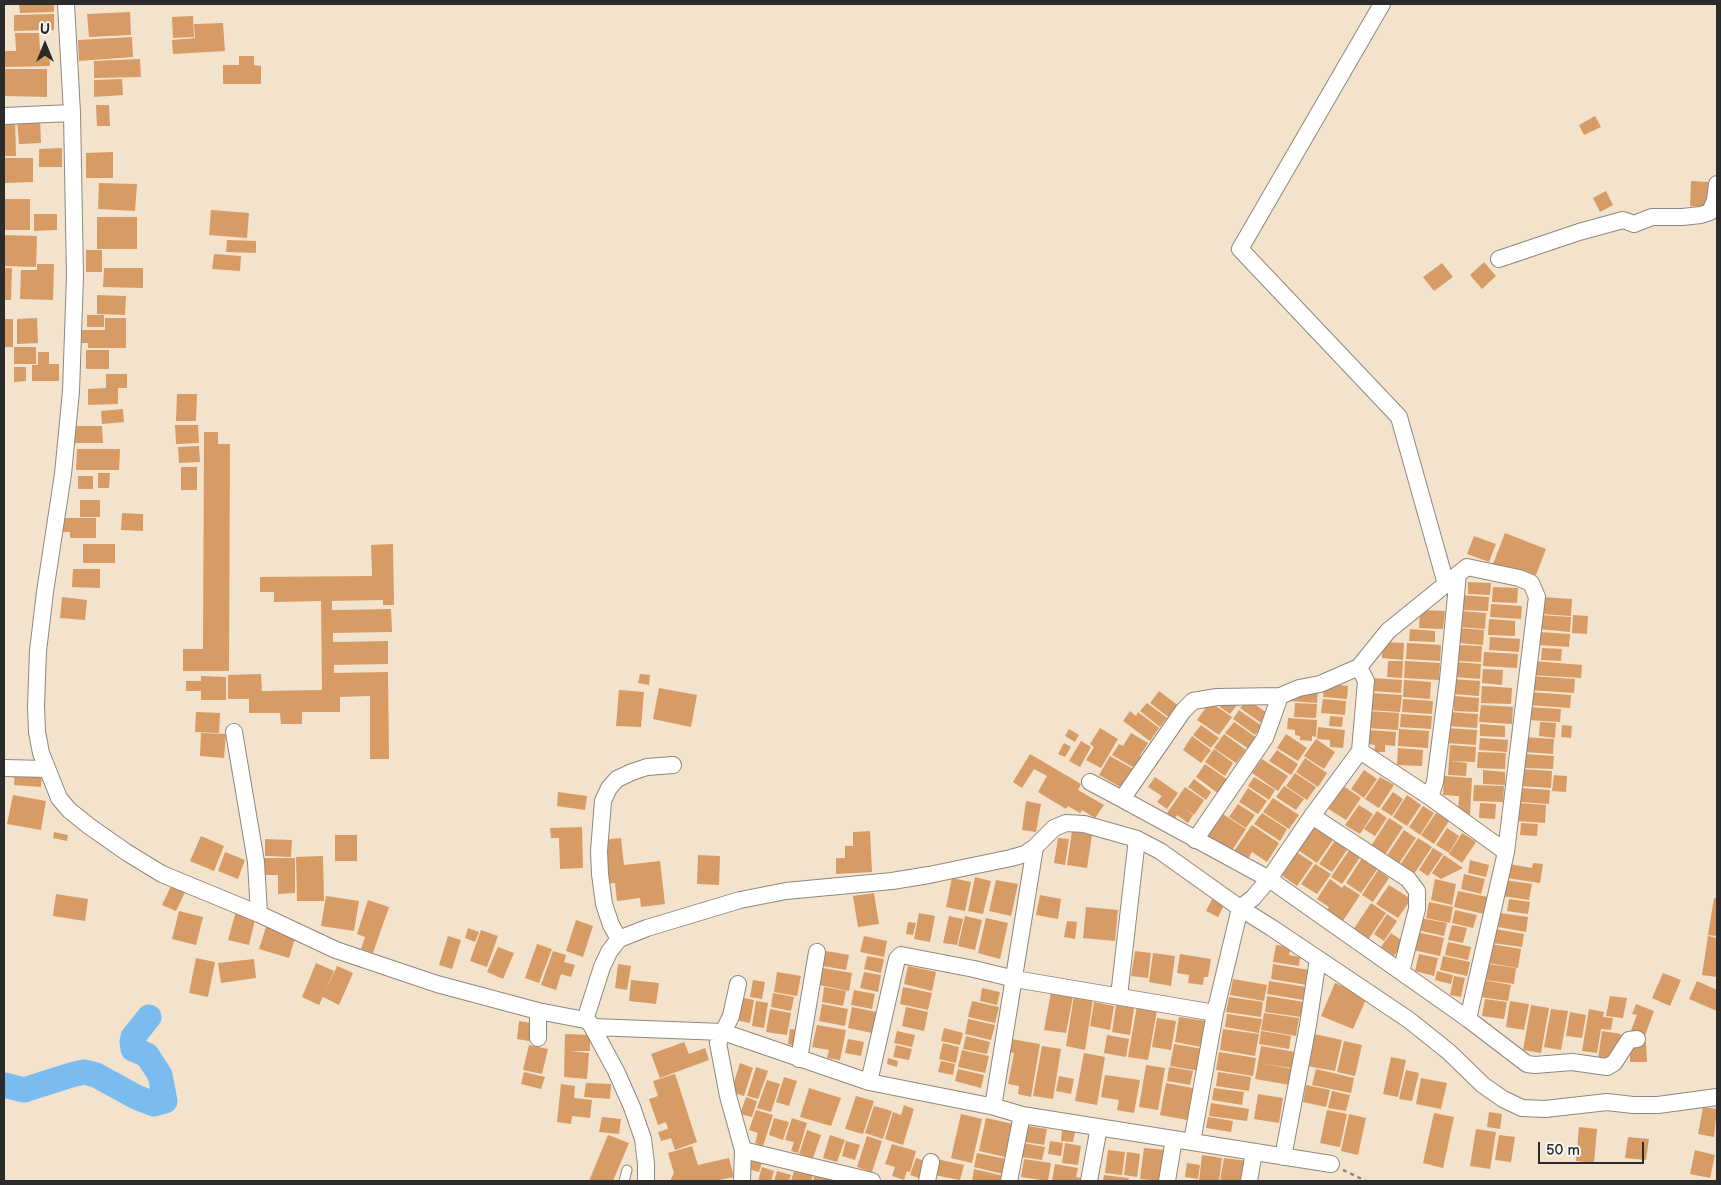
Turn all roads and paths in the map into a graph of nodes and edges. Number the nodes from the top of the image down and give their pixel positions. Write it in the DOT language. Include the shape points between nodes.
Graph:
graph roads {
  1 [pos="66,4"];
  2 [pos="1382,4"];
  3 [pos="72,113"];
  4 [pos="4,116"];
  5 [pos="1717,184"];
  6 [pos="1499,259"];
  7 [pos="1452,579"];
  8 [pos="1359,667"];
  9 [pos="1280,696"];
  10 [pos="234,732"];
  11 [pos="1360,751"];
  12 [pos="673,765"];
  13 [pos="4,768"];
  14 [pos="47,770"];
  15 [pos="1090,782"];
  16 [pos="1430,797"];
  17 [pos="1122,799"];
  18 [pos="1312,816"];
  19 [pos="1137,839"];
  20 [pos="1195,840"];
  21 [pos="1035,847"];
  22 [pos="1506,852"];
  23 [pos="1261,888"];
  24 [pos="1240,908"];
  25 [pos="259,914"];
  26 [pos="619,938"];
  27 [pos="817,952"];
  28 [pos="1318,959"];
  29 [pos="1401,972"];
  30 [pos="1015,979"];
  31 [pos="738,984"];
  32 [pos="1119,996"];
  33 [pos="538,1011"];
  34 [pos="1216,1014"];
  35 [pos="1468,1019"];
  36 [pos="589,1024"];
  37 [pos="723,1032"];
  38 [pos="538,1038"];
  39 [pos="1636,1039"];
  40 [pos="799,1059"];
  41 [pos="868,1082"];
  42 [pos="1717,1097"];
  43 [pos="996,1107"];
  44 [pos="1022,1115"];
  45 [pos="1100,1127"];
  46 [pos="1174,1139"];
  47 [pos="1192,1142"];
  48 [pos="742,1150"];
  49 [pos="1254,1152"];
  50 [pos="1283,1157"];
  51 [pos="931,1162"];
  52 [pos="1331,1164"];
  53 [pos="627,1170"];
  54 [pos="624,1181"];
  55 [pos="646,1181"];
  56 [pos="742,1181"];
  57 [pos="872,1181"];
  58 [pos="927,1181"];
  59 [pos="1009,1181"];
  60 [pos="1088,1181"];
  61 [pos="1166,1181"];
  62 [pos="1250,1181"];
  63 [pos="1366,1181"];
  1 -- 3 [label="street"];
  2 -- 7 [label="street" via="1240,249 1399,417"];
  3 -- 4 [label="street"];
  3 -- 14 [label="street" via="75,276 68,435 38,651 37,732"];
  5 -- 6 [label="street" via="1710,212 1682,217 1652,217 1634,224 1622,220"];
  7 -- 8 [label="street" via="1388,631"];
  7 -- 16 [label="street" via="1448,680 1435,782"];
  7 -- 22 [label="street" via="1467,567 1519,578 1531,583 1537,597"];
  8 -- 9 [label="street" via="1320,684"];
  8 -- 11 [label="street" via="1366,681"];
  9 -- 17 [label="street" via="1217,697 1193,701 1183,710"];
  9 -- 20 [label="street" via="1265,738"];
  10 -- 25 [label="street" via="256,862"];
  11 -- 16 [label="street"];
  11 -- 18 [label="street"];
  12 -- 26 [label="street" via="647,767 617,779 603,801 599,851 604,904"];
  13 -- 14 [label="street"];
  14 -- 25 [label="street" via="59,798 69,810 126,852 162,874"];
  15 -- 17 [label="street"];
  16 -- 22 [label="street"];
  17 -- 20 [label="street"];
  18 -- 23 [label="street"];
  18 -- 29 [label="street" via="1408,879 1417,891 1417,909"];
  19 -- 21 [label="street" via="1084,824 1066,823 1054,828"];
  19 -- 24 [label="street" via="1160,851"];
  19 -- 32 [label="street"];
  20 -- 23 [label="street"];
  21 -- 26 [label="street" via="1011,858 929,875 786,891 740,900"];
  21 -- 30 [label="street"];
  22 -- 35 [label="street"];
  23 -- 24 [label="street"];
  23 -- 29 [label="street"];
  24 -- 28 [label="street"];
  24 -- 34 [label="street"];
  25 -- 33 [label="street" via="336,950 437,984"];
  26 -- 36 [label="street" via="602,967"];
  27 -- 40 [label="street"];
  28 -- 42 [label="street" via="1409,1020 1483,1085 1522,1108 1545,1109 1607,1102 1658,1105"];
  28 -- 50 [label="street"];
  29 -- 35 [label="street"];
  30 -- 32 [label="street"];
  30 -- 41 [label="street" via="904,955 899,957"];
  30 -- 43 [label="street" via="994,1101"];
  31 -- 37 [label="street" via="731,1016"];
  32 -- 34 [label="street"];
  33 -- 36 [label="street"];
  33 -- 38 [label="street"];
  34 -- 47 [label="street"];
  35 -- 39 [label="street" via="1527,1064 1535,1065 1572,1062 1607,1067 1629,1040"];
  36 -- 37 [label="street"];
  36 -- 55 [label="street" via="632,1107 643,1139"];
  37 -- 40 [label="street"];
  37 -- 48 [label="street" via="718,1043 719,1054"];
  40 -- 41 [label="street"];
  41 -- 43 [label="street"];
  43 -- 44 [label="street"];
  44 -- 45 [label="street"];
  44 -- 59 [label="street"];
  45 -- 46 [label="street"];
  45 -- 60 [label="street"];
  46 -- 47 [label="street"];
  46 -- 61 [label="street"];
  47 -- 49 [label="street"];
  48 -- 56 [label="street"];
  48 -- 57 [label="street"];
  49 -- 50 [label="street"];
  49 -- 62 [label="street"];
  50 -- 52 [label="street"];
  51 -- 58 [label="street"];
  52 -- 63 [label="path"];
  53 -- 54 [label="lane"];
}
